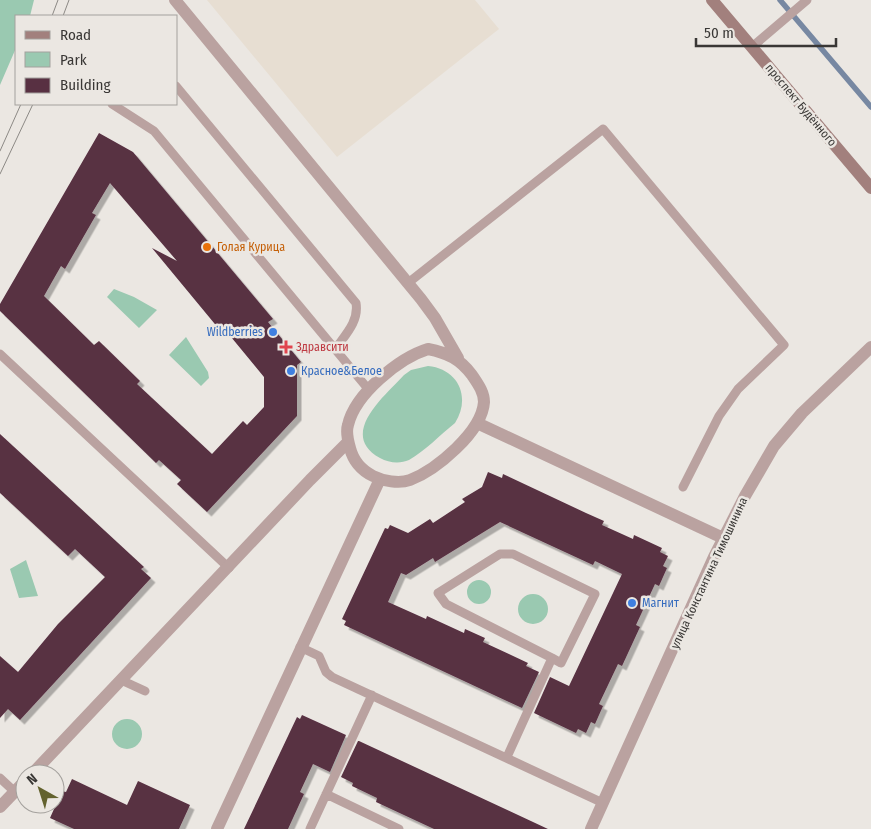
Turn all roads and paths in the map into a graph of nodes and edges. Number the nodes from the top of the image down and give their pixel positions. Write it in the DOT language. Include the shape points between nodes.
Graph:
graph roads {
  1 [pos="175,0"];
  2 [pos="712,0"];
  3 [pos="808,0"];
  4 [pos="752,47"];
  5 [pos="178,88"];
  6 [pos="114,105"];
  7 [pos="871,188"];
  8 [pos="408,283"];
  9 [pos="871,346"];
  10 [pos="336,348"];
  11 [pos="0,354"];
  12 [pos="458,358"];
  13 [pos="369,390"];
  14 [pos="477,423"];
  15 [pos="348,442"];
  16 [pos="380,479"];
  17 [pos="683,487"];
  18 [pos="723,538"];
  19 [pos="229,568"];
  20 [pos="300,647"];
  21 [pos="552,658"];
  22 [pos="122,680"];
  23 [pos="145,691"];
  24 [pos="372,695"];
  25 [pos="507,757"];
  26 [pos="42,764"];
  27 [pos="0,778"];
  28 [pos="15,792"];
  29 [pos="326,794"];
  30 [pos="603,803"];
  31 [pos="0,807"];
  32 [pos="217,829"];
  33 [pos="310,829"];
  34 [pos="399,829"];
  35 [pos="591,829"];
  1 -- 8 [label="street"];
  2 -- 4 [label="main road, проспект Будённого"];
  3 -- 4 [label="lane"];
  4 -- 7 [label="main road, проспект Будённого"];
  5 -- 10 [label="lane" via="356,302 354,321"];
  6 -- 10 [label="lane" via="154,131"];
  8 -- 12 [label="street" via="435,318"];
  8 -- 17 [label="lane" via="603,129 784,345 738,389 719,416"];
  9 -- 18 [label="street, улица Константина Тимошинина" via="802,413 774,446"];
  10 -- 13 [label="lane"];
  11 -- 19 [label="lane"];
  12 -- 13 [label="street" via="428,349 413,354"];
  12 -- 14 [label="street" via="483,392 484,404"];
  13 -- 15 [label="street" via="347,425"];
  14 -- 16 [label="street" via="463,441 430,469 409,481"];
  14 -- 18 [label="street"];
  15 -- 16 [label="street" via="358,464"];
  15 -- 19 [label="street"];
  16 -- 20 [label="street"];
  18 -- 30 [label="street, улица Константина Тимошинина"];
  19 -- 22 [label="street"];
  20 -- 24 [label="lane" via="319,656 332,677"];
  20 -- 32 [label="street"];
  21 -- 21 [label="lane" via="446,604 438,593 500,554 513,554 595,594 561,663"];
  21 -- 25 [label="lane"];
  22 -- 23 [label="lane"];
  22 -- 26 [label="street"];
  24 -- 25 [label="lane"];
  24 -- 29 [label="lane"];
  25 -- 30 [label="lane"];
  27 -- 28 [label="lane"];
  28 -- 31 [label="street"];
  29 -- 33 [label="lane"];
  29 -- 34 [label="lane"];
  30 -- 35 [label="street, улица Константина Тимошинина"];
}
